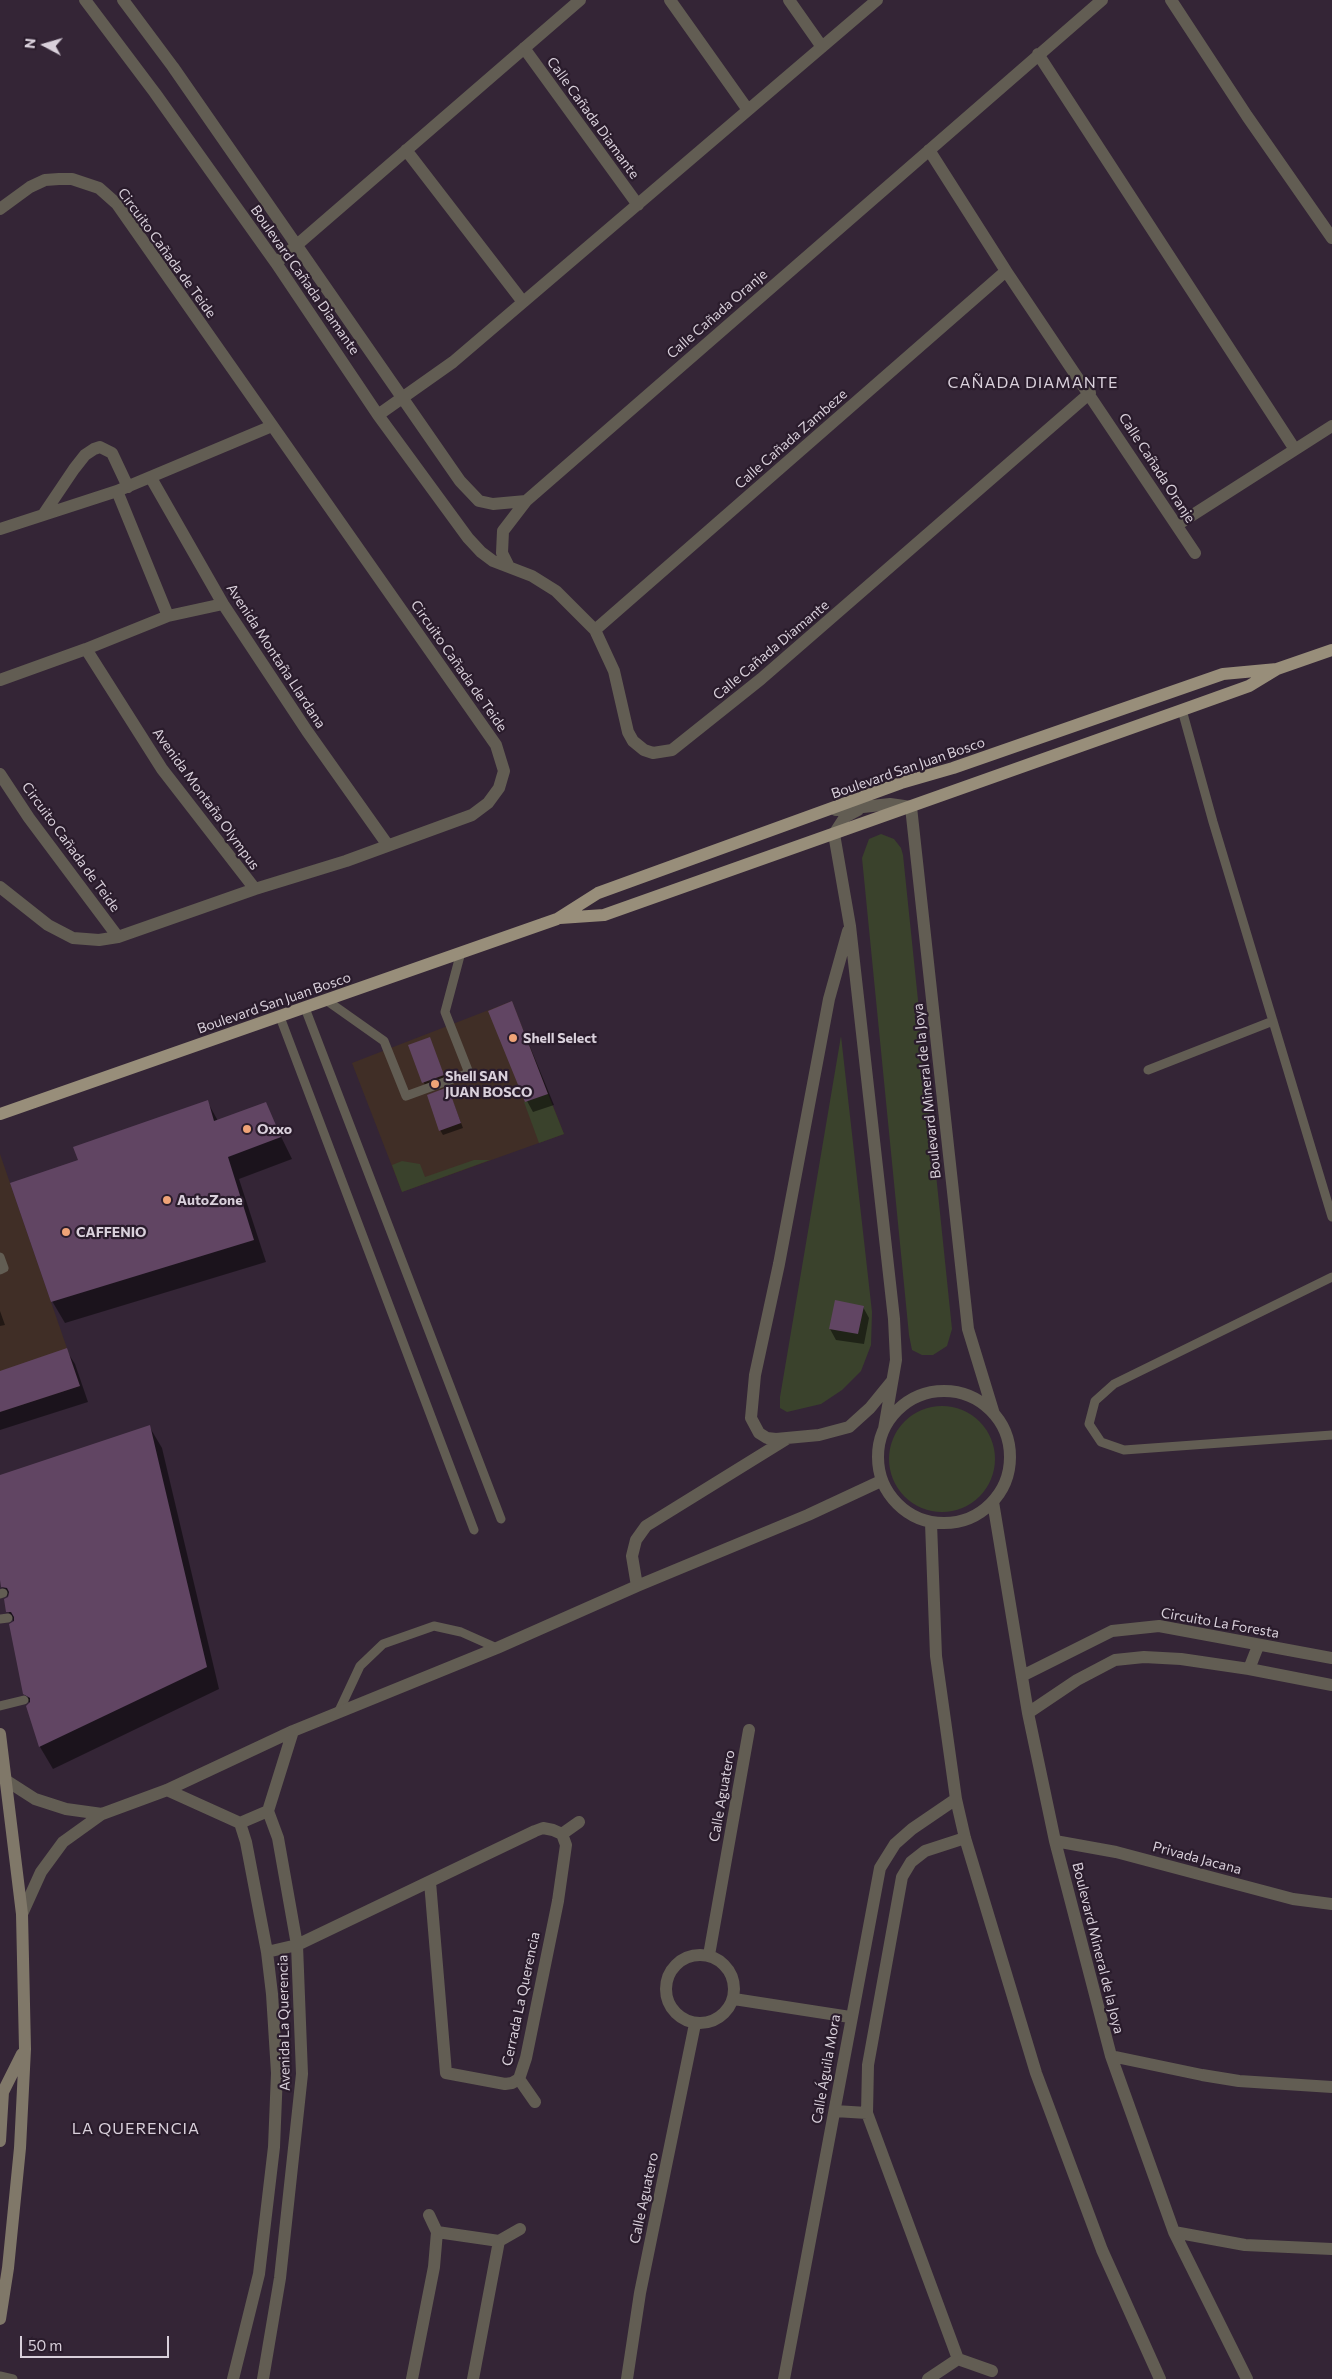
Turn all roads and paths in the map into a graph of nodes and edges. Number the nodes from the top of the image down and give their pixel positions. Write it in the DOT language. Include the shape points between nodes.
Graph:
graph roads {
  1 [pos="85,0"];
  2 [pos="123,0"];
  3 [pos="580,0"];
  4 [pos="670,0"];
  5 [pos="790,0"];
  6 [pos="877,0"];
  7 [pos="1102,0"];
  8 [pos="1172,0"];
  9 [pos="822,47"];
  10 [pos="524,48"];
  11 [pos="1038,54"];
  12 [pos="748,110"];
  13 [pos="406,150"];
  14 [pos="929,150"];
  15 [pos="638,204"];
  16 [pos="0,209"];
  17 [pos="1332,238"];
  18 [pos="297,245"];
  19 [pos="276,263"];
  20 [pos="1006,271"];
  21 [pos="523,302"];
  22 [pos="1090,393"];
  23 [pos="402,398"];
  24 [pos="378,415"];
  25 [pos="272,426"];
  26 [pos="1332,426"];
  27 [pos="1294,448"];
  28 [pos="151,478"];
  29 [pos="123,489"];
  30 [pos="526,501"];
  31 [pos="43,515"];
  32 [pos="1177,524"];
  33 [pos="0,529"];
  34 [pos="1195,553"];
  35 [pos="508,565"];
  36 [pos="223,604"];
  37 [pos="168,616"];
  38 [pos="595,630"];
  39 [pos="86,649"];
  40 [pos="1332,650"];
  41 [pos="1277,669"];
  42 [pos="0,680"];
  43 [pos="1182,710"];
  44 [pos="0,774"];
  45 [pos="900,783"];
  46 [pos="866,806"];
  47 [pos="911,807"];
  48 [pos="829,811"];
  49 [pos="834,834"];
  50 [pos="387,844"];
  51 [pos="0,887"];
  52 [pos="255,889"];
  53 [pos="557,919"];
  54 [pos="850,926"];
  55 [pos="118,937"];
  56 [pos="462,952"];
  57 [pos="326,1000"];
  58 [pos="305,1008"];
  59 [pos="280,1017"];
  60 [pos="1273,1021"];
  61 [pos="1148,1070"];
  62 [pos="2,1116"];
  63 [pos="1332,1216"];
  64 [pos="0,1257"];
  65 [pos="0,1270"];
  66 [pos="1332,1277"];
  67 [pos="893,1380"];
  68 [pos="994,1414"];
  69 [pos="884,1429"];
  70 [pos="1332,1435"];
  71 [pos="785,1440"];
  72 [pos="881,1481"];
  73 [pos="993,1502"];
  74 [pos="501,1519"];
  75 [pos="931,1523"];
  76 [pos="474,1530"];
  77 [pos="637,1586"];
  78 [pos="1258,1646"];
  79 [pos="497,1648"];
  80 [pos="1332,1658"];
  81 [pos="1249,1669"];
  82 [pos="1022,1676"];
  83 [pos="1332,1685"];
  84 [pos="24,1700"];
  85 [pos="0,1706"];
  86 [pos="338,1712"];
  87 [pos="1028,1713"];
  88 [pos="749,1730"];
  89 [pos="293,1731"];
  90 [pos="0,1734"];
  91 [pos="7,1781"];
  92 [pos="167,1790"];
  93 [pos="956,1799"];
  94 [pos="268,1811"];
  95 [pos="102,1814"];
  96 [pos="579,1822"];
  97 [pos="240,1823"];
  98 [pos="562,1834"];
  99 [pos="965,1838"];
  100 [pos="1055,1841"];
  101 [pos="430,1882"];
  102 [pos="1332,1904"];
  103 [pos="22,1914"];
  104 [pos="297,1946"];
  105 [pos="267,1952"];
  106 [pos="709,1955"];
  107 [pos="734,1999"];
  108 [pos="850,2017"];
  109 [pos="695,2024"];
  110 [pos="25,2049"];
  111 [pos="1110,2056"];
  112 [pos="519,2079"];
  113 [pos="1332,2087"];
  114 [pos="535,2102"];
  115 [pos="835,2111"];
  116 [pos="867,2113"];
  117 [pos="0,2141"];
  118 [pos="429,2215"];
  119 [pos="520,2229"];
  120 [pos="438,2232"];
  121 [pos="1174,2232"];
  122 [pos="499,2241"];
  123 [pos="1332,2249"];
  124 [pos="0,2319"];
  125 [pos="958,2359"];
  126 [pos="992,2371"];
  127 [pos="0,2376"];
  128 [pos="13,2379"];
  129 [pos="233,2379"];
  130 [pos="263,2379"];
  131 [pos="412,2379"];
  132 [pos="473,2379"];
  133 [pos="626,2379"];
  134 [pos="784,2379"];
  135 [pos="928,2379"];
  136 [pos="1160,2379"];
  137 [pos="1247,2379"];
  1 -- 19 [label="street, Boulevard Cañada Diamante"];
  2 -- 18 [label="street, Boulevard Cañada Diamante"];
  3 -- 10 [label="street"];
  4 -- 12 [label="street"];
  5 -- 9 [label="street"];
  6 -- 9 [label="street"];
  7 -- 11 [label="street, Calle Cañada Oranje"];
  8 -- 17 [label="street"];
  9 -- 12 [label="street"];
  10 -- 13 [label="street"];
  10 -- 15 [label="street, Calle Cañada Diamante"];
  11 -- 14 [label="street, Calle Cañada Oranje"];
  11 -- 27 [label="street"];
  12 -- 15 [label="street"];
  13 -- 18 [label="street"];
  13 -- 21 [label="street"];
  14 -- 20 [label="street, Calle Cañada Oranje"];
  14 -- 30 [label="street, Calle Cañada Oranje"];
  15 -- 21 [label="street"];
  16 -- 25 [label="street, Circuito Cañada de Teide" via="45,180 72,179 99,188 110,197"];
  18 -- 19 [label="street"];
  18 -- 23 [label="street, Boulevard Cañada Diamante"];
  19 -- 24 [label="street, Boulevard Cañada Diamante"];
  20 -- 22 [label="street, Calle Cañada Oranje"];
  20 -- 38 [label="street, Calle Cañada Zambeze"];
  21 -- 23 [label="street" via="454,362"];
  22 -- 32 [label="street, Calle Cañada Oranje"];
  22 -- 38 [label="street, Calle Cañada Diamante" via="855,600 672,750 653,753 633,741 612,665"];
  23 -- 24 [label="street"];
  23 -- 30 [label="street, Boulevard Cañada Diamante" via="460,481 479,501 493,504"];
  24 -- 35 [label="street, Boulevard Cañada Diamante" via="468,538 493,561"];
  25 -- 28 [label="street"];
  25 -- 50 [label="street, Circuito Cañada de Teide" via="496,746 501,758 504,771 499,788 488,803 472,815"];
  26 -- 27 [label="street"];
  27 -- 32 [label="street"];
  28 -- 29 [label="street"];
  28 -- 36 [label="street, Avenida Montaña Llardana"];
  29 -- 31 [label="street"];
  29 -- 31 [label="street" via="112,453 100,447 85,456 74,469"];
  29 -- 37 [label="street"];
  30 -- 35 [label="street, Calle Cañada Oranje" via="503,531 502,553"];
  31 -- 33 [label="street"];
  32 -- 34 [label="street, Calle Cañada Oranje"];
  35 -- 38 [label="street, Calle Cañada Diamante" via="556,591"];
  36 -- 37 [label="street"];
  36 -- 50 [label="street, Avenida Montaña Llardana"];
  37 -- 39 [label="street"];
  39 -- 42 [label="street"];
  39 -- 52 [label="street, Avenida Montaña Olympus" via="162,769"];
  40 -- 41 [label="main road, Boulevard San Juan Bosco"];
  41 -- 43 [label="main road, Boulevard San Juan Bosco" via="1249,686"];
  41 -- 45 [label="main road, Boulevard San Juan Bosco" via="1222,674 953,768"];
  43 -- 47 [label="main road, Boulevard San Juan Bosco"];
  43 -- 60 [label="lane"];
  44 -- 55 [label="street, Circuito Cañada de Teide"];
  45 -- 46 [label="street"];
  45 -- 48 [label="main road, Boulevard San Juan Bosco"];
  46 -- 47 [label="street" via="890,804"];
  46 -- 48 [label="street"];
  46 -- 49 [label="street" via="845,817"];
  47 -- 49 [label="main road, Boulevard San Juan Bosco"];
  47 -- 68 [label="street, Boulevard Mineral de la Joya" via="968,1329"];
  48 -- 53 [label="main road, Boulevard San Juan Bosco" via="598,893"];
  49 -- 53 [label="main road, Boulevard San Juan Bosco" via="604,915"];
  49 -- 54 [label="street"];
  50 -- 52 [label="street, Circuito Cañada de Teide" via="346,861"];
  51 -- 55 [label="street, Circuito Cañada de Teide" via="48,925 73,938 99,940"];
  52 -- 55 [label="street, Circuito Cañada de Teide"];
  53 -- 56 [label="main road, Boulevard San Juan Bosco"];
  54 -- 67 [label="street" via="894,1318 896,1360"];
  54 -- 71 [label="street" via="829,999 806,1132 751,1402 751,1418 759,1433 767,1438"];
  56 -- 57 [label="main road, Boulevard San Juan Bosco"];
  56 -- 57 [label="lane" via="445,1012 469,1072 406,1096 384,1041"];
  57 -- 58 [label="main road, Boulevard San Juan Bosco"];
  58 -- 59 [label="main road, Boulevard San Juan Bosco"];
  58 -- 74 [label="lane"];
  59 -- 62 [label="main road, Boulevard San Juan Bosco"];
  59 -- 76 [label="lane"];
  60 -- 61 [label="lane"];
  60 -- 63 [label="lane"];
  64 -- 65 [label="lane" via="4,1268"];
  66 -- 70 [label="lane" via="1114,1384 1095,1401 1089,1424 1101,1442 1124,1450"];
  67 -- 69 [label="street"];
  67 -- 71 [label="street" via="850,1427"];
  68 -- 69 [label="street" via="963,1394 944,1391 909,1401 894,1413"];
  68 -- 73 [label="street" via="1004,1430 1009,1468 1004,1486"];
  69 -- 72 [label="street" via="877,1445"];
  71 -- 77 [label="street" via="646,1526 636,1540 632,1556"];
  72 -- 75 [label="street" via="892,1500 910,1515"];
  72 -- 77 [label="street"];
  73 -- 75 [label="street" via="975,1516 954,1524"];
  73 -- 82 [label="street, Boulevard Mineral de la Joya"];
  75 -- 93 [label="street" via="936,1656"];
  77 -- 79 [label="street"];
  78 -- 80 [label="street, Circuito La Foresta"];
  78 -- 81 [label="street"];
  78 -- 82 [label="street, Circuito La Foresta" via="1159,1626 1133,1628 1112,1632"];
  79 -- 86 [label="street"];
  79 -- 86 [label="lane" via="461,1632 434,1626 383,1644 360,1666"];
  81 -- 83 [label="street"];
  81 -- 87 [label="street" via="1182,1659 1144,1657 1115,1660 1077,1680"];
  82 -- 87 [label="street, Boulevard Mineral de la Joya"];
  84 -- 85 [label="lane"];
  86 -- 89 [label="street"];
  87 -- 100 [label="street, Boulevard Mineral de la Joya"];
  88 -- 106 [label="street, Calle Aguatero"];
  89 -- 92 [label="street"];
  89 -- 94 [label="street"];
  90 -- 91 [label="main road"];
  91 -- 95 [label="street" via="35,1799 66,1809"];
  91 -- 103 [label="main road"];
  92 -- 95 [label="street"];
  92 -- 97 [label="street"];
  93 -- 99 [label="street"];
  93 -- 108 [label="street, Calle Águila Mora" via="895,1844 880,1868"];
  94 -- 97 [label="street"];
  94 -- 104 [label="street, Avenida La Querencia" via="278,1838"];
  95 -- 103 [label="street" via="63,1842 41,1872"];
  96 -- 98 [label="street"];
  97 -- 105 [label="street, Avenida La Querencia"];
  98 -- 101 [label="street" via="543,1828"];
  98 -- 112 [label="street, Cerrada La Querencia" via="566,1845 558,1901"];
  99 -- 116 [label="street" via="925,1851 911,1862 902,1877 868,2065"];
  99 -- 136 [label="street" via="1036,2073 1102,2250"];
  100 -- 102 [label="street, Privada Jacana" via="1116,1852 1293,1899"];
  100 -- 111 [label="street, Boulevard Mineral de la Joya"];
  101 -- 104 [label="street"];
  101 -- 112 [label="street, Cerrada La Querencia" via="444,2076 505,2084"];
  103 -- 110 [label="main road"];
  104 -- 105 [label="street"];
  104 -- 130 [label="street, Avenida La Querencia" via="302,2074 280,2278"];
  105 -- 129 [label="street, Avenida La Querencia" via="277,2073 274,2147 259,2274"];
  106 -- 107 [label="street" via="730,1972 734,1980"];
  106 -- 109 [label="street" via="693,1955 678,1962 668,1974 665,1990 670,2006 680,2018"];
  107 -- 108 [label="street"];
  107 -- 109 [label="street" via="726,2013 712,2022"];
  108 -- 115 [label="street, Calle Águila Mora"];
  109 -- 133 [label="street, Calle Aguatero" via="640,2293"];
  110 -- 117 [label="main road" via="3,2092"];
  110 -- 124 [label="main road" via="20,2148"];
  111 -- 113 [label="street" via="1230,2080"];
  111 -- 121 [label="street, Boulevard Mineral de la Joya"];
  112 -- 114 [label="street"];
  115 -- 116 [label="street"];
  115 -- 134 [label="street, Calle Águila Mora"];
  116 -- 125 [label="street"];
  118 -- 120 [label="street"];
  119 -- 122 [label="street"];
  120 -- 122 [label="street"];
  120 -- 131 [label="street"];
  121 -- 123 [label="street" via="1245,2245"];
  121 -- 137 [label="street, Boulevard Mineral de la Joya"];
  122 -- 132 [label="street"];
  125 -- 126 [label="street"];
  125 -- 135 [label="street"];
  127 -- 128 [label="lane"];
}
